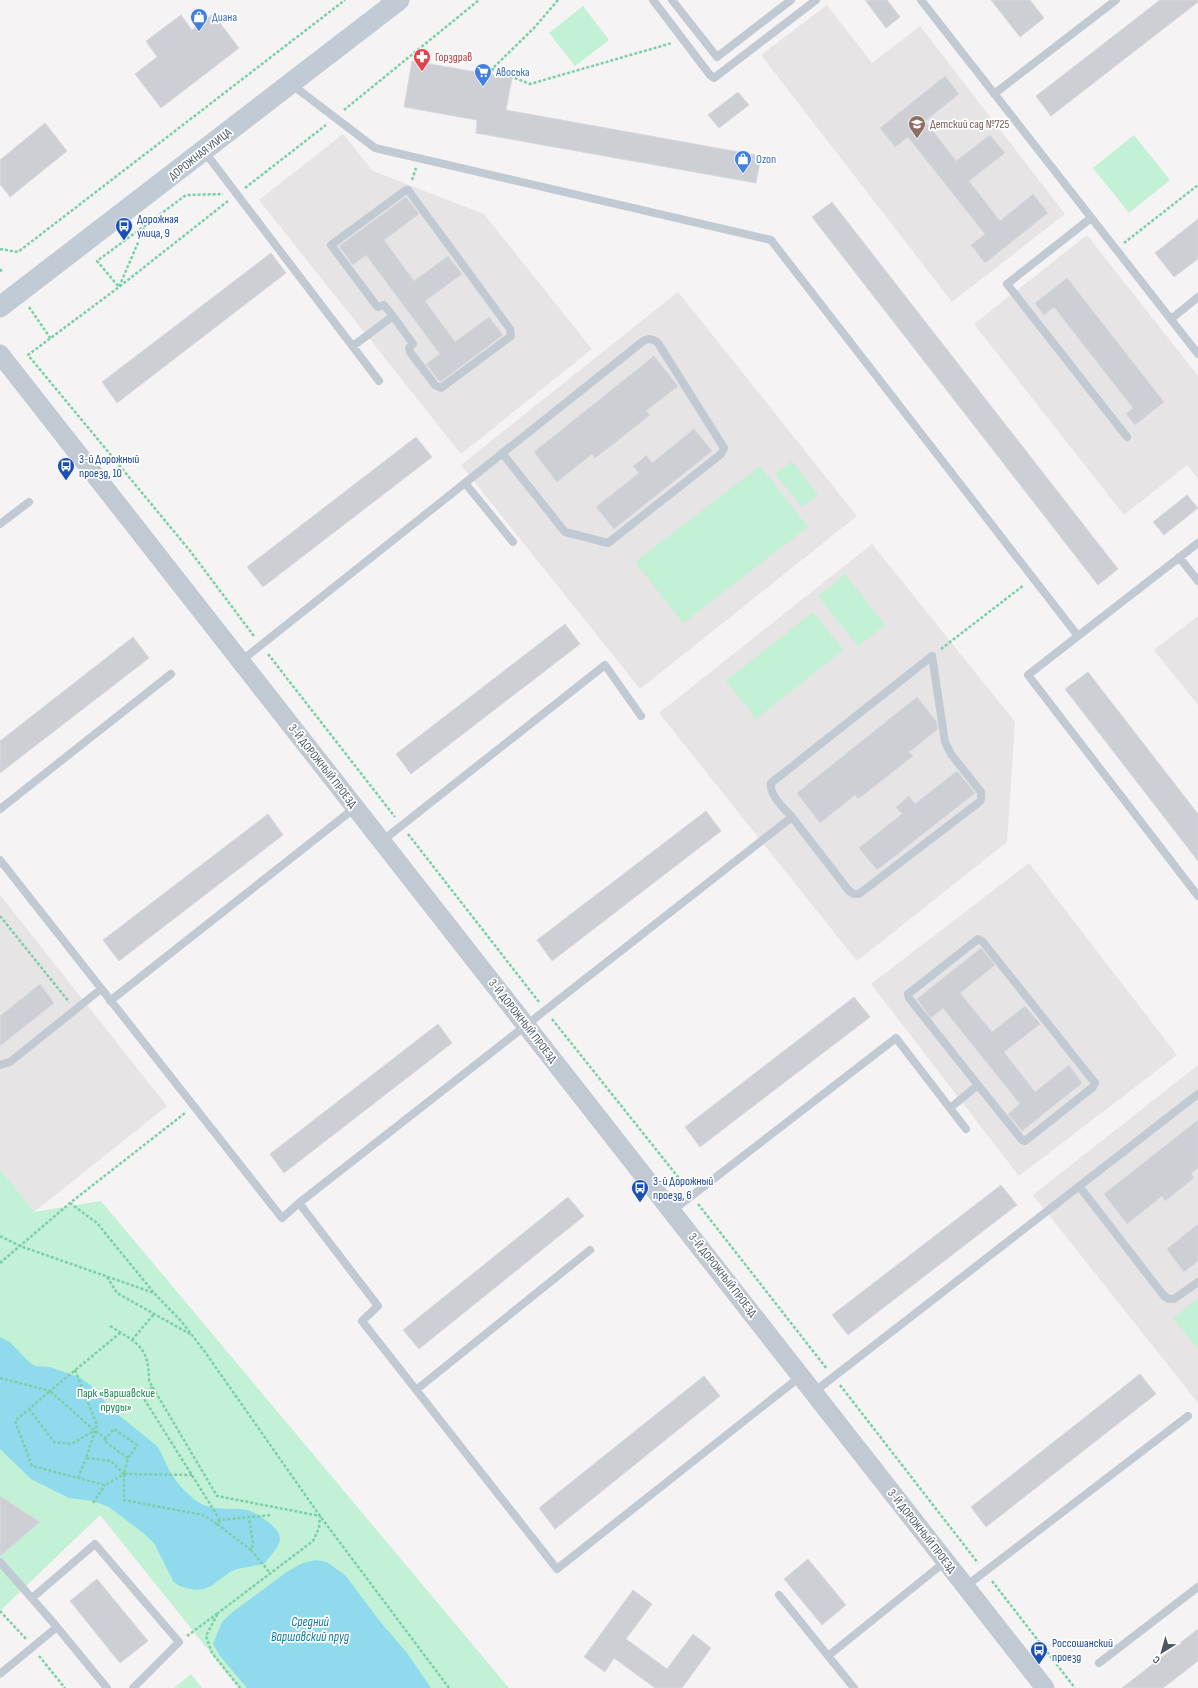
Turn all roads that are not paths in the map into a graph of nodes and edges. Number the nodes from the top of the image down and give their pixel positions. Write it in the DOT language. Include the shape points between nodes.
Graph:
graph roads {
  1 [pos="399,0"];
  2 [pos="653,0"];
  3 [pos="672,0"];
  4 [pos="791,0"];
  5 [pos="816,0"];
  6 [pos="921,0"];
  7 [pos="1116,0"];
  8 [pos="290,84"];
  9 [pos="994,94"];
  10 [pos="204,151"];
  11 [pos="1091,218"];
  12 [pos="1198,298"];
  13 [pos="0,307"];
  14 [pos="393,316"];
  15 [pos="1171,319"];
  16 [pos="353,346"];
  17 [pos="0,354"];
  18 [pos="1198,354"];
  19 [pos="380,381"];
  20 [pos="1127,437"];
  21 [pos="502,453"];
  22 [pos="466,483"];
  23 [pos="29,502"];
  24 [pos="0,524"];
  25 [pos="513,542"];
  26 [pos="1198,543"];
  27 [pos="1179,557"];
  28 [pos="1198,581"];
  29 [pos="1078,636"];
  30 [pos="241,661"];
  31 [pos="171,674"];
  32 [pos="642,716"];
  33 [pos="356,807"];
  34 [pos="0,809"];
  35 [pos="792,817"];
  36 [pos="382,841"];
  37 [pos="0,860"];
  38 [pos="1198,896"];
  39 [pos="101,989"];
  40 [pos="110,1001"];
  41 [pos="526,1025"];
  42 [pos="0,1065"];
  43 [pos="978,1085"];
  44 [pos="1198,1094"];
  45 [pos="950,1108"];
  46 [pos="966,1129"];
  47 [pos="1079,1186"];
  48 [pos="299,1203"];
  49 [pos="672,1211"];
  50 [pos="590,1250"];
  51 [pos="1198,1282"];
  52 [pos="801,1376"];
  53 [pos="416,1390"];
  54 [pos="814,1392"];
  55 [pos="1188,1416"];
  56 [pos="946,1561"];
  57 [pos="0,1562"];
  58 [pos="966,1586"];
  59 [pos="1198,1587"];
  60 [pos="780,1594"];
  61 [pos="32,1598"];
  62 [pos="57,1628"];
  63 [pos="828,1656"];
  64 [pos="1100,1663"];
  65 [pos="0,1674"];
  66 [pos="107,1688"];
  67 [pos="133,1688"];
  68 [pos="854,1688"];
  69 [pos="1044,1688"];
  1 -- 8 [label="main road, ДОРОЖНАЯ УЛИЦА"];
  2 -- 5 [label="lane" via="714,78"];
  3 -- 4 [label="lane" via="717,57"];
  6 -- 9 [label="lane"];
  7 -- 9 [label="lane"];
  8 -- 10 [label="main road, ДОРОЖНАЯ УЛИЦА"];
  8 -- 29 [label="lane" via="375,148 772,240"];
  9 -- 11 [label="lane"];
  10 -- 13 [label="main road, ДОРОЖНАЯ УЛИЦА"];
  10 -- 16 [label="lane"];
  11 -- 15 [label="lane"];
  11 -- 20 [label="lane" via="1007,284"];
  12 -- 15 [label="lane"];
  14 -- 14 [label="lane" via="413,344 409,348 410,352 438,388 444,387 508,340 511,333 408,190 331,245 376,305 384,305"];
  14 -- 16 [label="lane"];
  15 -- 18 [label="lane"];
  16 -- 19 [label="lane"];
  17 -- 30 [label="street, 3-Й ДОРОЖНЫЙ ПРОЕЗД"];
  21 -- 21 [label="lane" via="642,342 650,339 658,343 724,448 721,454 649,512 613,540 605,543 565,532"];
  21 -- 22 [label="lane"];
  22 -- 25 [label="lane"];
  22 -- 30 [label="lane"];
  23 -- 24 [label="lane"];
  26 -- 27 [label="lane"];
  27 -- 28 [label="lane"];
  27 -- 29 [label="lane"];
  29 -- 38 [label="lane" via="1028,675"];
  30 -- 33 [label="street, 3-Й ДОРОЖНЫЙ ПРОЕЗД"];
  31 -- 34 [label="lane"];
  32 -- 36 [label="lane" via="605,665"];
  33 -- 36 [label="street, 3-Й ДОРОЖНЫЙ ПРОЕЗД"];
  33 -- 40 [label="lane"];
  35 -- 35 [label="lane" via="772,793 771,782 932,656 945,742 951,754 981,792 981,800 859,894 849,891"];
  35 -- 41 [label="lane"];
  36 -- 41 [label="street, 3-Й ДОРОЖНЫЙ ПРОЕЗД"];
  37 -- 39 [label="lane"];
  39 -- 40 [label="lane"];
  39 -- 42 [label="lane" via="10,1062"];
  40 -- 48 [label="lane" via="282,1218"];
  41 -- 48 [label="lane"];
  41 -- 49 [label="street, 3-Й ДОРОЖНЫЙ ПРОЕЗД"];
  43 -- 43 [label="lane" via="908,996 978,940 983,942 1095,1083 1094,1087 1025,1140"];
  43 -- 45 [label="lane"];
  44 -- 47 [label="lane"];
  45 -- 46 [label="lane"];
  45 -- 49 [label="lane" via="896,1038"];
  47 -- 51 [label="lane" via="1164,1296 1174,1299"];
  47 -- 54 [label="lane"];
  48 -- 53 [label="lane" via="378,1306 362,1321"];
  49 -- 52 [label="street, 3-Й ДОРОЖНЫЙ ПРОЕЗД"];
  50 -- 53 [label="lane"];
  52 -- 53 [label="lane" via="557,1569"];
  52 -- 54 [label="street, 3-Й ДОРОЖНЫЙ ПРОЕЗД"];
  54 -- 56 [label="street, 3-Й ДОРОЖНЫЙ ПРОЕЗД"];
  55 -- 58 [label="lane"];
  56 -- 58 [label="street, 3-Й ДОРОЖНЫЙ ПРОЕЗД"];
  56 -- 63 [label="lane"];
  57 -- 61 [label="lane"];
  58 -- 69 [label="street, 3-Й ДОРОЖНЫЙ ПРОЕЗД"];
  59 -- 64 [label="lane"];
  60 -- 63 [label="lane"];
  61 -- 62 [label="lane"];
  61 -- 67 [label="lane" via="95,1544 179,1642"];
  62 -- 65 [label="lane"];
  62 -- 66 [label="lane"];
  63 -- 68 [label="lane"];
}
